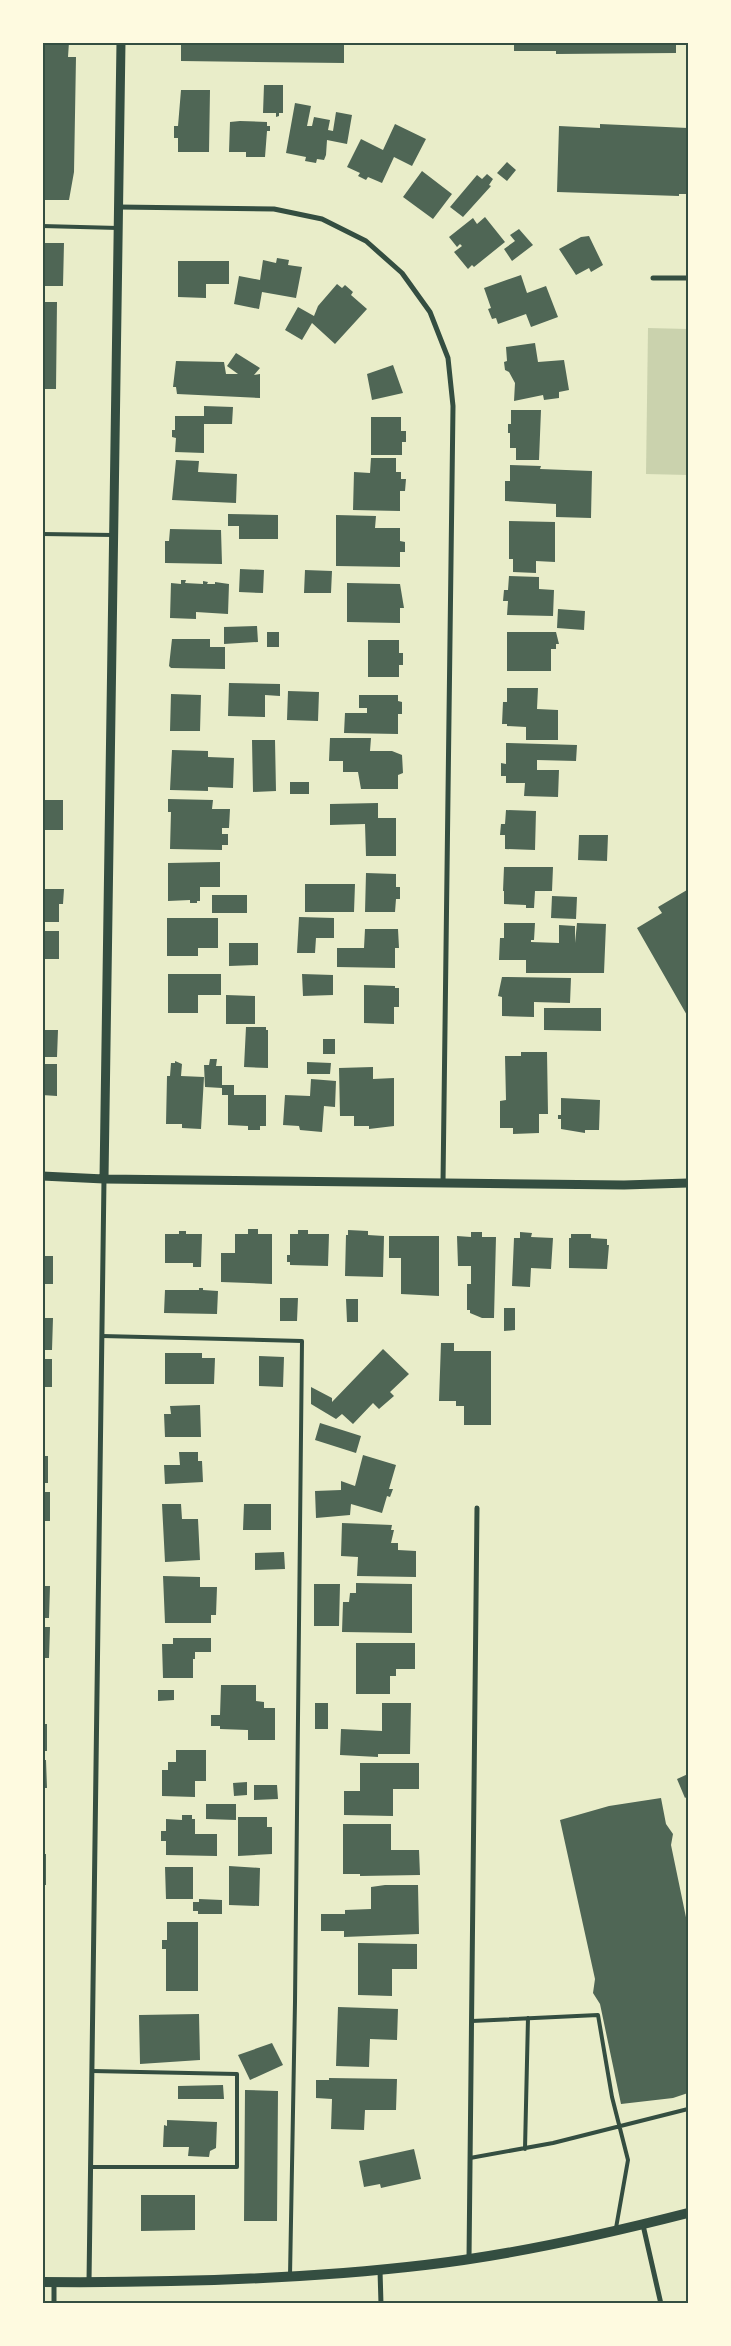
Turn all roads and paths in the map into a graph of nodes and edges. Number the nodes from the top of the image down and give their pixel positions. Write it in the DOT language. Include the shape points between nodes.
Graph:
graph roads {
  1 [pos="121,42"];
  2 [pos="118,207"];
  3 [pos="42,226"];
  4 [pos="118,228"];
  5 [pos="652,278"];
  6 [pos="688,278"];
  7 [pos="42,534"];
  8 [pos="113,535"];
  9 [pos="42,1176"];
  10 [pos="104,1179"];
  11 [pos="442,1183"];
  12 [pos="688,1183"];
  13 [pos="102,1336"];
  14 [pos="477,1508"];
  15 [pos="528,2018"];
  16 [pos="472,2021"];
  17 [pos="92,2071"];
  18 [pos="688,2109"];
  19 [pos="619,2127"];
  20 [pos="525,2149"];
  21 [pos="470,2158"];
  22 [pos="91,2167"];
  23 [pos="688,2213"];
  24 [pos="643,2225"];
  25 [pos="615,2231"];
  26 [pos="469,2259"];
  27 [pos="380,2270"];
  28 [pos="290,2278"];
  29 [pos="42,2282"];
  30 [pos="54,2282"];
  31 [pos="89,2282"];
  32 [pos="54,2304"];
  33 [pos="381,2304"];
  34 [pos="661,2304"];
  1 -- 2 [label="street"];
  2 -- 4 [label="street"];
  2 -- 11 [label="street" via="274,209 322,220 366,241 402,273 430,312 448,358 453,406"];
  3 -- 4 [label="lane"];
  4 -- 8 [label="street"];
  5 -- 6 [label="street"];
  7 -- 8 [label="lane"];
  8 -- 10 [label="street"];
  9 -- 10 [label="street"];
  10 -- 11 [label="street"];
  10 -- 13 [label="street"];
  11 -- 12 [label="street"];
  13 -- 17 [label="street"];
  13 -- 28 [label="lane" via="302,1341"];
  14 -- 16 [label="street"];
  15 -- 16 [label="lane"];
  15 -- 19 [label="lane" via="598,2015"];
  15 -- 20 [label="lane"];
  16 -- 21 [label="street"];
  17 -- 22 [label="street"];
  17 -- 22 [label="lane" via="237,2074 237,2167"];
  18 -- 19 [label="lane"];
  19 -- 20 [label="lane"];
  19 -- 25 [label="lane" via="628,2160"];
  20 -- 21 [label="lane"];
  21 -- 26 [label="street"];
  22 -- 31 [label="street"];
  23 -- 24 [label="main road"];
  24 -- 25 [label="main road"];
  24 -- 34 [label="street"];
  25 -- 26 [label="main road"];
  26 -- 27 [label="main road"];
  27 -- 28 [label="main road"];
  27 -- 33 [label="street"];
  28 -- 31 [label="main road"];
  29 -- 30 [label="main road"];
  30 -- 31 [label="main road"];
  30 -- 32 [label="street"];
}
